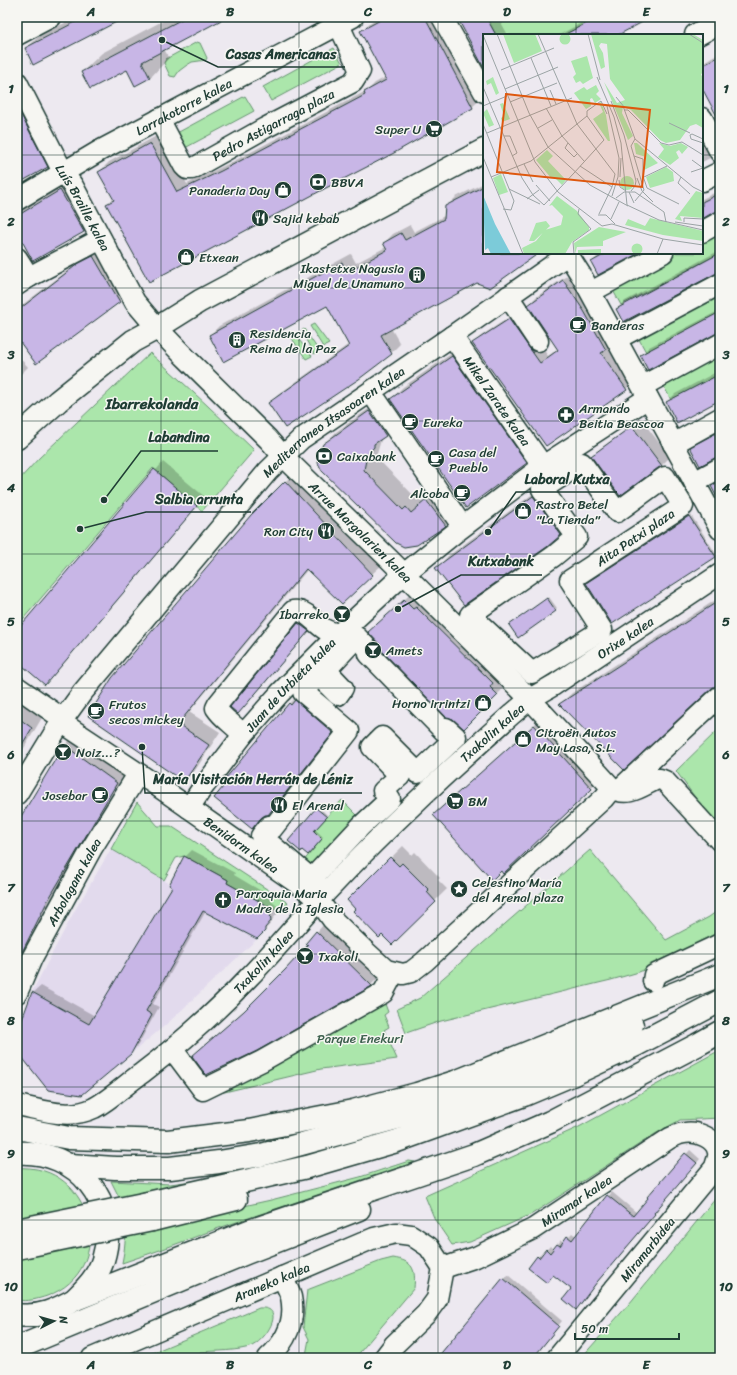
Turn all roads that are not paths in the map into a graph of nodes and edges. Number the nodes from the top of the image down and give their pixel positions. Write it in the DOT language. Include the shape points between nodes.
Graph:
graph roads {
  1 [pos="51,17"];
  2 [pos="442,17"];
  3 [pos="346,21"];
  4 [pos="720,22"];
  5 [pos="698,34"];
  6 [pos="17,35"];
  7 [pos="17,82"];
  8 [pos="483,90"];
  9 [pos="159,119"];
  10 [pos="703,120"];
  11 [pos="483,151"];
  12 [pos="720,152"];
  13 [pos="63,172"];
  14 [pos="720,172"];
  15 [pos="703,180"];
  16 [pos="17,200"];
  17 [pos="720,222"];
  18 [pos="703,231"];
  19 [pos="101,239"];
  20 [pos="568,254"];
  21 [pos="661,254"];
  22 [pos="17,258"];
  23 [pos="23,281"];
  24 [pos="720,284"];
  25 [pos="600,287"];
  26 [pos="508,296"];
  27 [pos="157,328"];
  28 [pos="626,334"];
  29 [pos="452,336"];
  30 [pos="538,340"];
  31 [pos="720,344"];
  32 [pos="649,390"];
  33 [pos="377,401"];
  34 [pos="720,418"];
  35 [pos="17,438"];
  36 [pos="673,444"];
  37 [pos="17,448"];
  38 [pos="283,456"];
  39 [pos="543,466"];
  40 [pos="720,468"];
  41 [pos="694,482"];
  42 [pos="458,520"];
  43 [pos="720,529"];
  44 [pos="404,574"];
  45 [pos="720,574"];
  46 [pos="602,630"];
  47 [pos="339,634"];
  48 [pos="318,675"];
  49 [pos="17,687"];
  50 [pos="720,696"];
  51 [pos="530,699"];
  52 [pos="62,721"];
  53 [pos="243,735"];
  54 [pos="138,774"];
  55 [pos="617,787"];
  56 [pos="17,794"];
  57 [pos="188,808"];
  58 [pos="720,842"];
  59 [pos="319,901"];
  60 [pos="720,944"];
  61 [pos="720,975"];
  62 [pos="391,978"];
  63 [pos="653,981"];
  64 [pos="720,984"];
  65 [pos="17,993"];
  66 [pos="720,1001"];
  67 [pos="720,1014"];
  68 [pos="720,1032"];
  69 [pos="176,1054"];
  70 [pos="17,1105"];
  71 [pos="17,1128"];
  72 [pos="713,1135"];
  73 [pos="17,1153"];
  74 [pos="719,1154"];
  75 [pos="474,1155"];
  76 [pos="70,1165"];
  77 [pos="150,1212"];
  78 [pos="17,1230"];
  79 [pos="17,1248"];
  80 [pos="442,1268"];
  81 [pos="282,1277"];
  82 [pos="76,1299"];
  83 [pos="20,1318"];
  84 [pos="17,1348"];
  85 [pos="92,1358"];
  86 [pos="268,1358"];
  87 [pos="384,1358"];
  88 [pos="557,1358"];
  1 -- 6 [label="street"];
  2 -- 8 [label="street"];
  3 -- 9 [label="street, Larrakotorre kalea"];
  3 -- 9 [label="street, Pedro Astigarraga plaza" via="360,71 353,82 192,169 184,166"];
  4 -- 5 [label="main road"];
  7 -- 13 [label="street, Luís Braille kalea"];
  9 -- 13 [label="street, Larrakotorre kalea"];
  10 -- 12 [label="street"];
  11 -- 27 [label="main road" via="200,301"];
  13 -- 16 [label="street, Larrakotorre kalea"];
  13 -- 19 [label="street, Luís Braille kalea"];
  14 -- 15 [label="street"];
  17 -- 18 [label="street"];
  19 -- 23 [label="street"];
  19 -- 27 [label="street, Luís Braille kalea" via="135,302"];
  20 -- 26 [label="street, Mediterraneo Itsasoaren kalea"];
  20 -- 32 [label="street"];
  21 -- 25 [label="street"];
  22 -- 23 [label="street"];
  24 -- 28 [label="street"];
  26 -- 29 [label="street, Mediterraneo Itsasoaren kalea"];
  26 -- 30 [label="street"];
  27 -- 35 [label="main road" via="133,341 58,401"];
  27 -- 37 [label="main road" via="139,349 95,381"];
  27 -- 38 [label="street, Arrue Margolarien kalea"];
  29 -- 38 [label="street, Mediterraneo Itsasoaren kalea" via="301,439"];
  29 -- 39 [label="street, Mikel Zarate kalea"];
  31 -- 32 [label="street, Juan de Urbieta kalea"];
  32 -- 36 [label="street"];
  32 -- 39 [label="street, Juan de Urbieta kalea"];
  33 -- 42 [label="street"];
  34 -- 36 [label="street"];
  36 -- 41 [label="street"];
  38 -- 44 [label="street, Arrue Margolarien kalea"];
  38 -- 52 [label="street, Mediterraneo Itsasoaren kalea" via="91,683"];
  39 -- 44 [label="street, Juan de Urbieta kalea"];
  40 -- 41 [label="street"];
  41 -- 43 [label="street"];
  44 -- 47 [label="street, Juan de Urbieta kalea"];
  44 -- 51 [label="street, Arrue Margolarien kalea"];
  45 -- 51 [label="street, Orixe kalea"];
  46 -- 46 [label="street, Aita Patxi plaza" via="532,673 470,615 577,537 542,489 582,463 617,512 665,477 683,506 570,580"];
  47 -- 53 [label="street, Juan de Urbieta kalea" via="280,693"];
  47 -- 53 [label="street, Juan de Urbieta kalea" via="328,630 304,612 293,612 216,708"];
  48 -- 48 [label="street" via="303,692 349,732 272,829 269,826 261,836 314,880 317,873 361,826 390,799 383,791 400,776 372,747 382,737 418,773 456,736 446,728 444,731 369,654 371,652 357,637 326,670 343,688 338,695"];
  49 -- 52 [label="street, Benidorm kalea"];
  50 -- 55 [label="street"];
  51 -- 55 [label="street, Arrue Margolarien kalea"];
  51 -- 59 [label="street, Txakolin kalea" via="425,792"];
  52 -- 54 [label="street, Benidorm kalea"];
  52 -- 56 [label="street, Mediterraneo Itsasoaren kalea"];
  53 -- 57 [label="street, Juan de Urbieta kalea"];
  54 -- 57 [label="street, Benidorm kalea"];
  54 -- 65 [label="street, Arbolagana kalea" via="92,848 32,958"];
  55 -- 58 [label="street" via="622,793 630,792 657,779 665,781"];
  55 -- 59 [label="street, Benidorm kalea" via="411,972 403,974 386,970 332,919"];
  57 -- 59 [label="street, Benidorm kalea"];
  59 -- 70 [label="street, Txakolin kalea" via="250,977 212,1014 106,1100 94,1108 73,1114"];
  60 -- 63 [label="street" via="654,976"];
  61 -- 71 [label="main road" via="455,1082 353,1111 249,1131 168,1141 69,1138"];
  62 -- 69 [label="street" via="383,993 262,1061 203,1090"];
  64 -- 76 [label="main road" via="555,1062 405,1116 261,1154 218,1162 170,1168"];
  66 -- 77 [label="main road" via="636,1045 524,1094 343,1158"];
  67 -- 77 [label="main road" via="539,1105 422,1146 356,1168"];
  68 -- 75 [label="main road" via="550,1122"];
  72 -- 74 [label="street, Miramarbidea"];
  72 -- 80 [label="street, Miramar kalea" via="684,1133 670,1138 533,1229 476,1257"];
  73 -- 76 [label="main road" via="31,1152 51,1156"];
  74 -- 88 [label="street, Miramarbidea" via="715,1167"];
  75 -- 82 [label="main road" via="249,1231"];
  75 -- 84 [label="main road" via="458,1167 409,1190"];
  76 -- 82 [label="main road" via="86,1180 99,1198 106,1218 107,1238 102,1261 92,1282"];
  77 -- 78 [label="main road, bridge"];
  77 -- 79 [label="main road, bridge"];
  80 -- 81 [label="street, Araneko kalea" via="429,1247 411,1236 396,1233 374,1238"];
  80 -- 87 [label="street" via="438,1299 394,1344"];
  81 -- 85 [label="street, Araneko kalea"];
  81 -- 86 [label="street" via="291,1296 291,1326 279,1349"];
  82 -- 83 [label="main road" via="52,1312"];
}
